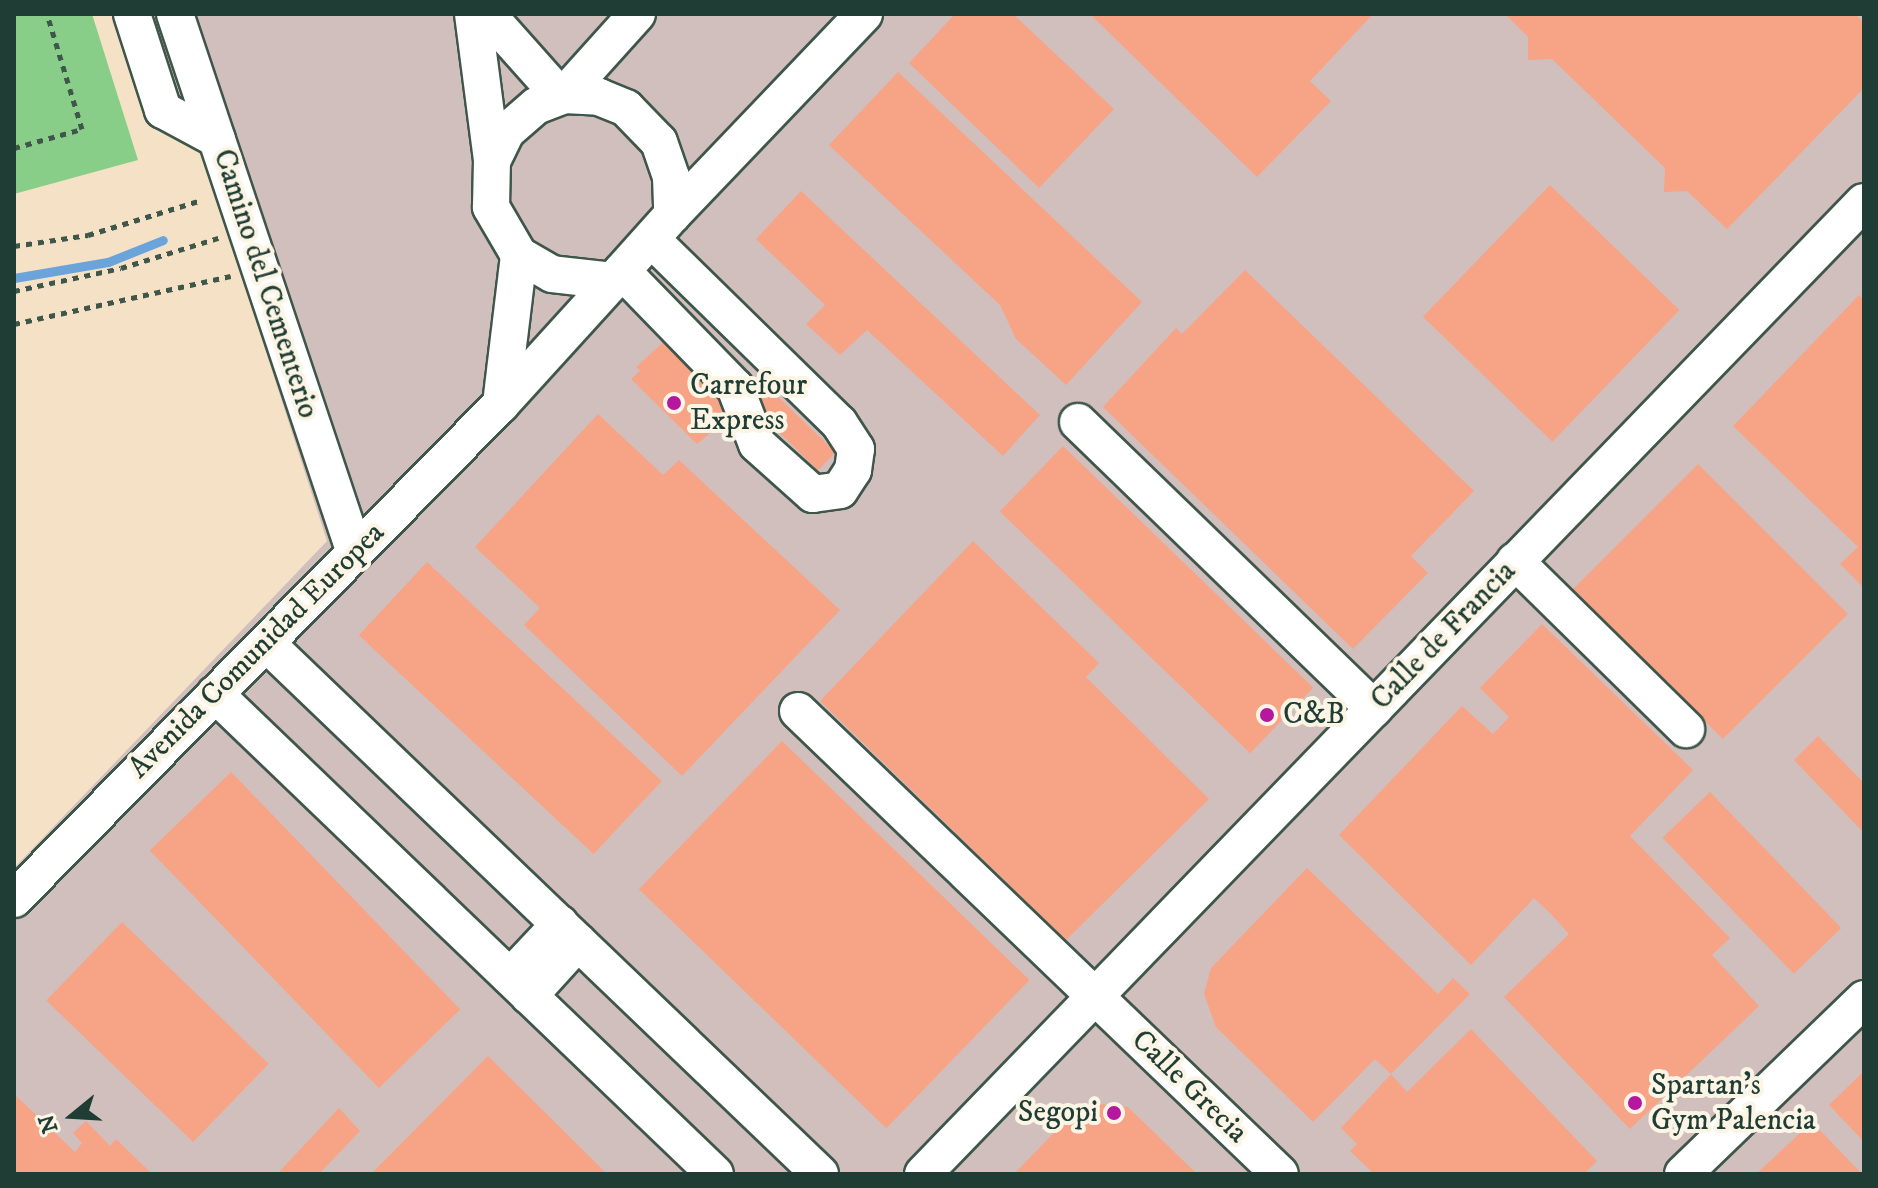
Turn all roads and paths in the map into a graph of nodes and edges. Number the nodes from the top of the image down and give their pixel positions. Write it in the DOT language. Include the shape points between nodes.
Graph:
graph roads {
  1 [pos="47,14"];
  2 [pos="132,14"];
  3 [pos="175,14"];
  4 [pos="473,14"];
  5 [pos="487,14"];
  6 [pos="637,14"];
  7 [pos="864,14"];
  8 [pos="562,95"];
  9 [pos="217,139"];
  10 [pos="14,148"];
  11 [pos="492,161"];
  12 [pos="234,190"];
  13 [pos="1864,202"];
  14 [pos="662,227"];
  15 [pos="247,230"];
  16 [pos="14,246"];
  17 [pos="519,255"];
  18 [pos="259,269"];
  19 [pos="618,276"];
  20 [pos="14,291"];
  21 [pos="14,324"];
  22 [pos="768,353"];
  23 [pos="735,387"];
  24 [pos="501,404"];
  25 [pos="1078,422"];
  26 [pos="355,553"];
  27 [pos="1515,561"];
  28 [pos="267,644"];
  29 [pos="215,694"];
  30 [pos="1374,709"];
  31 [pos="798,711"];
  32 [pos="1686,729"];
  33 [pos="14,899"];
  34 [pos="569,933"];
  35 [pos="520,986"];
  36 [pos="1097,999"];
  37 [pos="1864,999"];
  38 [pos="715,1174"];
  39 [pos="820,1174"];
  40 [pos="923,1174"];
  41 [pos="1280,1174"];
  42 [pos="1683,1174"];
  1 -- 10 [label="path" via="82,129"];
  2 -- 9 [label="street" via="163,110"];
  3 -- 9 [label="street, Camino del Cementerio"];
  4 -- 11 [label="street"];
  5 -- 8 [label="street"];
  6 -- 8 [label="street"];
  7 -- 14 [label="street"];
  8 -- 11 [label="street" via="536,106 506,132"];
  8 -- 14 [label="street" via="599,97 626,108 659,142 671,177"];
  9 -- 12 [label="street, Camino del Cementerio"];
  11 -- 17 [label="street" via="491,207"];
  12 -- 15 [label="street, Camino del Cementerio"];
  12 -- 16 [label="path" via="88,235"];
  13 -- 27 [label="street, Calle de Francia"];
  14 -- 19 [label="street"];
  14 -- 22 [label="street"];
  15 -- 18 [label="street, Camino del Cementerio"];
  15 -- 20 [label="path" via="121,268"];
  17 -- 19 [label="street" via="552,274"];
  17 -- 24 [label="street"];
  18 -- 21 [label="path"];
  18 -- 26 [label="street, Camino del Cementerio"];
  19 -- 23 [label="street"];
  19 -- 24 [label="street, Avenida Comunidad Europea"];
  22 -- 23 [label="street"];
  22 -- 23 [label="street" via="839,423 856,449 853,470 840,490 813,494 757,444"];
  24 -- 26 [label="street, Avenida Comunidad Europea"];
  25 -- 30 [label="street"];
  26 -- 28 [label="street, Avenida Comunidad Europea"];
  27 -- 30 [label="street, Calle de Francia"];
  27 -- 32 [label="street"];
  28 -- 29 [label="street, Avenida Comunidad Europea"];
  28 -- 34 [label="street"];
  29 -- 33 [label="street, Avenida Comunidad Europea"];
  29 -- 35 [label="street"];
  30 -- 36 [label="street, Calle de Francia"];
  31 -- 36 [label="street, Calle Grecia"];
  34 -- 35 [label="street"];
  34 -- 39 [label="street"];
  35 -- 38 [label="street"];
  36 -- 40 [label="street, Calle de Francia"];
  36 -- 41 [label="street, Calle Grecia"];
  37 -- 42 [label="street"];
}
